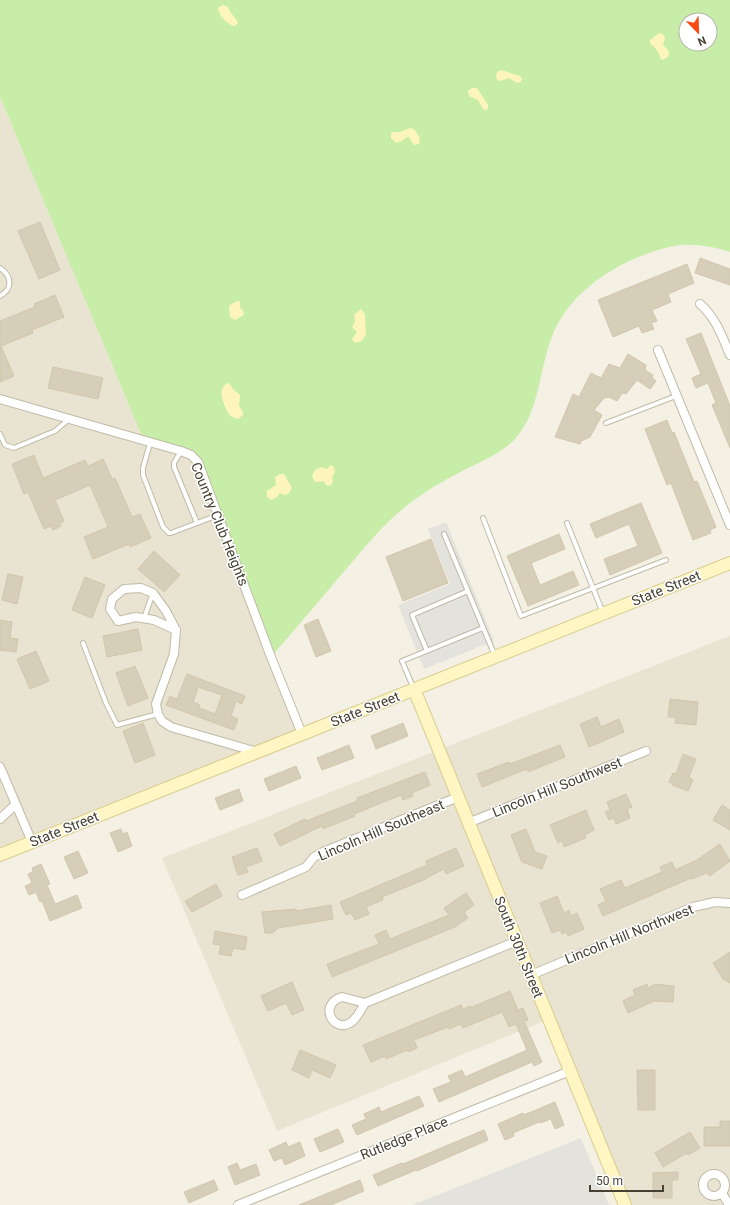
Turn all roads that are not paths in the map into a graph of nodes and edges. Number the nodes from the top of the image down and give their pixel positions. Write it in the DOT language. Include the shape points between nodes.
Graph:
graph roads {
  1 [pos="0,268"];
  2 [pos="0,296"];
  3 [pos="700,304"];
  4 [pos="658,350"];
  5 [pos="730,355"];
  6 [pos="677,396"];
  7 [pos="0,399"];
  8 [pos="68,420"];
  9 [pos="606,423"];
  10 [pos="0,434"];
  11 [pos="150,443"];
  12 [pos="181,451"];
  13 [pos="219,515"];
  14 [pos="483,518"];
  15 [pos="197,523"];
  16 [pos="567,523"];
  17 [pos="730,525"];
  18 [pos="444,534"];
  19 [pos="666,560"];
  20 [pos="730,563"];
  21 [pos="593,588"];
  22 [pos="468,591"];
  23 [pos="153,593"];
  24 [pos="603,614"];
  25 [pos="144,618"];
  26 [pos="483,628"];
  27 [pos="176,630"];
  28 [pos="83,643"];
  29 [pos="427,651"];
  30 [pos="495,657"];
  31 [pos="414,689"];
  32 [pos="158,714"];
  33 [pos="302,734"];
  34 [pos="646,751"];
  35 [pos="257,752"];
  36 [pos="0,767"];
  37 [pos="458,797"];
  38 [pos="16,805"];
  39 [pos="0,819"];
  40 [pos="468,823"];
  41 [pos="32,842"];
  42 [pos="0,855"];
  43 [pos="242,895"];
  44 [pos="730,903"];
  45 [pos="517,941"];
  46 [pos="531,974"];
  47 [pos="365,1003"];
  48 [pos="570,1071"];
  49 [pos="722,1193"];
  50 [pos="238,1205"];
  51 [pos="625,1205"];
  52 [pos="729,1205"];
  1 -- 2 [label="lane" via="7,274 10,284 6,293"];
  3 -- 5 [label="street" via="718,325"];
  4 -- 6 [label="street"];
  6 -- 9 [label="lane"];
  6 -- 17 [label="street"];
  7 -- 8 [label="street, Country Club Heights"];
  8 -- 10 [label="lane" via="55,431 14,448 5,445"];
  8 -- 11 [label="street, Country Club Heights"];
  11 -- 12 [label="street, Country Club Heights"];
  11 -- 15 [label="lane" via="143,475 163,528 171,533"];
  12 -- 13 [label="street, Country Club Heights" via="191,455 198,462"];
  12 -- 15 [label="lane" via="174,467"];
  13 -- 15 [label="lane"];
  13 -- 33 [label="street, Country Club Heights"];
  14 -- 21 [label="lane" via="521,616"];
  16 -- 21 [label="lane"];
  18 -- 22 [label="lane"];
  19 -- 21 [label="lane"];
  20 -- 24 [label="main road, State Street"];
  21 -- 24 [label="lane"];
  22 -- 26 [label="lane"];
  22 -- 29 [label="lane" via="412,615"];
  23 -- 25 [label="lane"];
  23 -- 25 [label="street" via="141,588 124,590 112,599 110,609 118,621"];
  23 -- 27 [label="street"];
  24 -- 30 [label="main road, State Street"];
  25 -- 27 [label="street"];
  26 -- 29 [label="lane"];
  26 -- 30 [label="lane"];
  27 -- 32 [label="street" via="174,654 157,699"];
  28 -- 32 [label="lane" via="117,725"];
  29 -- 31 [label="lane" via="402,661"];
  30 -- 31 [label="main road, State Street"];
  31 -- 33 [label="main road, State Street"];
  31 -- 37 [label="main road, South 30th Street"];
  32 -- 35 [label="street" via="171,727"];
  33 -- 35 [label="main road, State Street"];
  34 -- 40 [label="street, Lincoln Hill Southwest"];
  35 -- 41 [label="main road, State Street"];
  36 -- 38 [label="street"];
  37 -- 40 [label="main road, South 30th Street"];
  37 -- 43 [label="street, Lincoln Hill Southeast" via="323,852 314,857 306,867"];
  38 -- 39 [label="street"];
  38 -- 41 [label="street"];
  40 -- 45 [label="main road, South 30th Street"];
  41 -- 42 [label="main road, State Street"];
  44 -- 46 [label="street, Lincoln Hill Northwest" via="715,902 693,907"];
  45 -- 46 [label="main road, South 30th Street"];
  45 -- 47 [label="street"];
  46 -- 48 [label="main road, South 30th Street"];
  48 -- 50 [label="street, Rutledge Place"];
  48 -- 51 [label="main road, South 30th Street"];
  49 -- 52 [label="street"];
}
